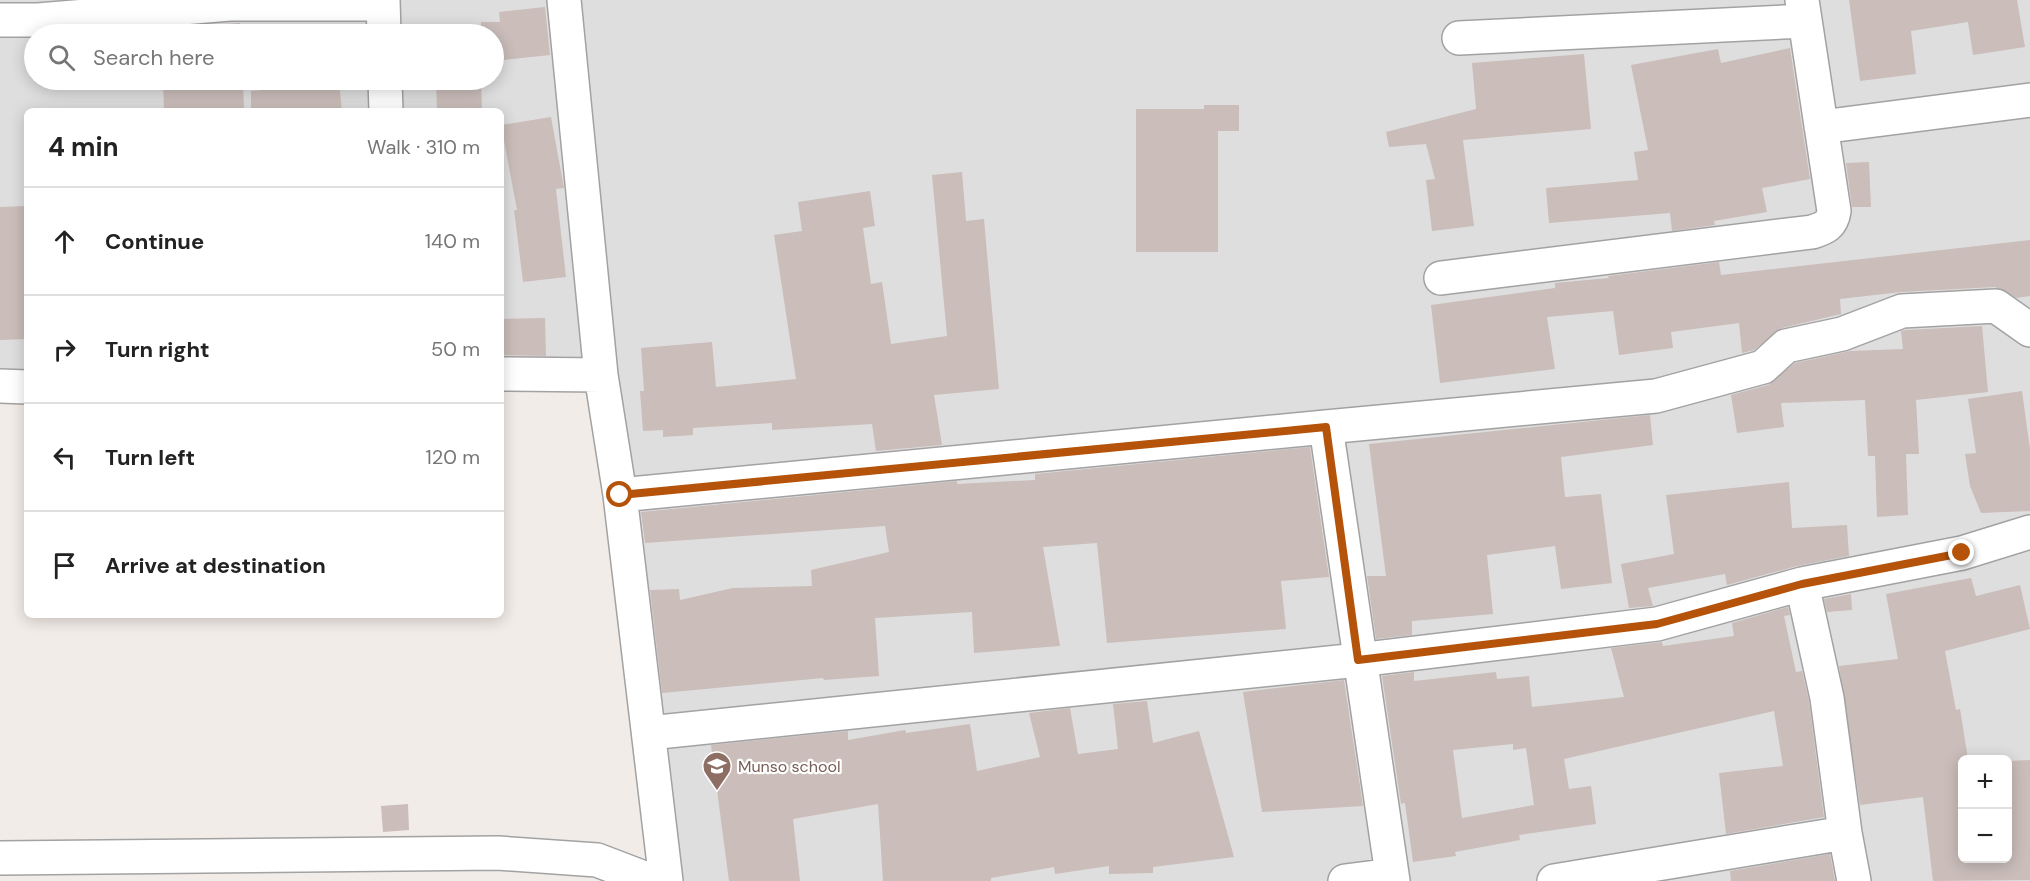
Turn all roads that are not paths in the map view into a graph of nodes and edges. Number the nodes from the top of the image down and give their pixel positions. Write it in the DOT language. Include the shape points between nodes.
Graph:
graph roads {
  1 [pos="564,0"];
  2 [pos="38,10"];
  3 [pos="1803,11"];
  4 [pos="383,13"];
  5 [pos="0,20"];
  6 [pos="1459,38"];
  7 [pos="385,90"];
  8 [pos="2030,100"];
  9 [pos="386,108"];
  10 [pos="1821,127"];
  11 [pos="1441,278"];
  12 [pos="2030,330"];
  13 [pos="504,374"];
  14 [pos="601,375"];
  15 [pos="0,386"];
  16 [pos="24,387"];
  17 [pos="1326,427"];
  18 [pos="620,495"];
  19 [pos="2030,532"];
  20 [pos="1802,584"];
  21 [pos="1358,660"];
  22 [pos="649,733"];
  23 [pos="1845,833"];
  24 [pos="0,858"];
  25 [pos="1392,878"];
  26 [pos="652,881"];
  27 [pos="666,881"];
  28 [pos="1345,881"];
  29 [pos="1554,881"];
  30 [pos="1854,881"];
  1 -- 14 [label="street"];
  2 -- 4 [label="street" via="230,4"];
  2 -- 5 [label="street"];
  3 -- 6 [label="street"];
  3 -- 10 [label="street"];
  7 -- 9 [label="street"];
  8 -- 10 [label="street"];
  10 -- 11 [label="street" via="1834,211 1826,228"];
  12 -- 17 [label="street" via="1996,306 1902,311 1842,334 1786,346 1763,367 1656,396"];
  13 -- 14 [label="street"];
  14 -- 18 [label="street"];
  15 -- 16 [label="street"];
  17 -- 18 [label="street"];
  17 -- 21 [label="street"];
  18 -- 22 [label="street"];
  19 -- 20 [label="street" via="1962,553"];
  20 -- 21 [label="street" via="1657,624"];
  20 -- 23 [label="street" via="1827,698"];
  21 -- 22 [label="street"];
  21 -- 25 [label="street"];
  22 -- 27 [label="street"];
  23 -- 29 [label="street"];
  23 -- 30 [label="street"];
  24 -- 26 [label="street" via="498,853 597,860"];
  25 -- 28 [label="street"];
}
